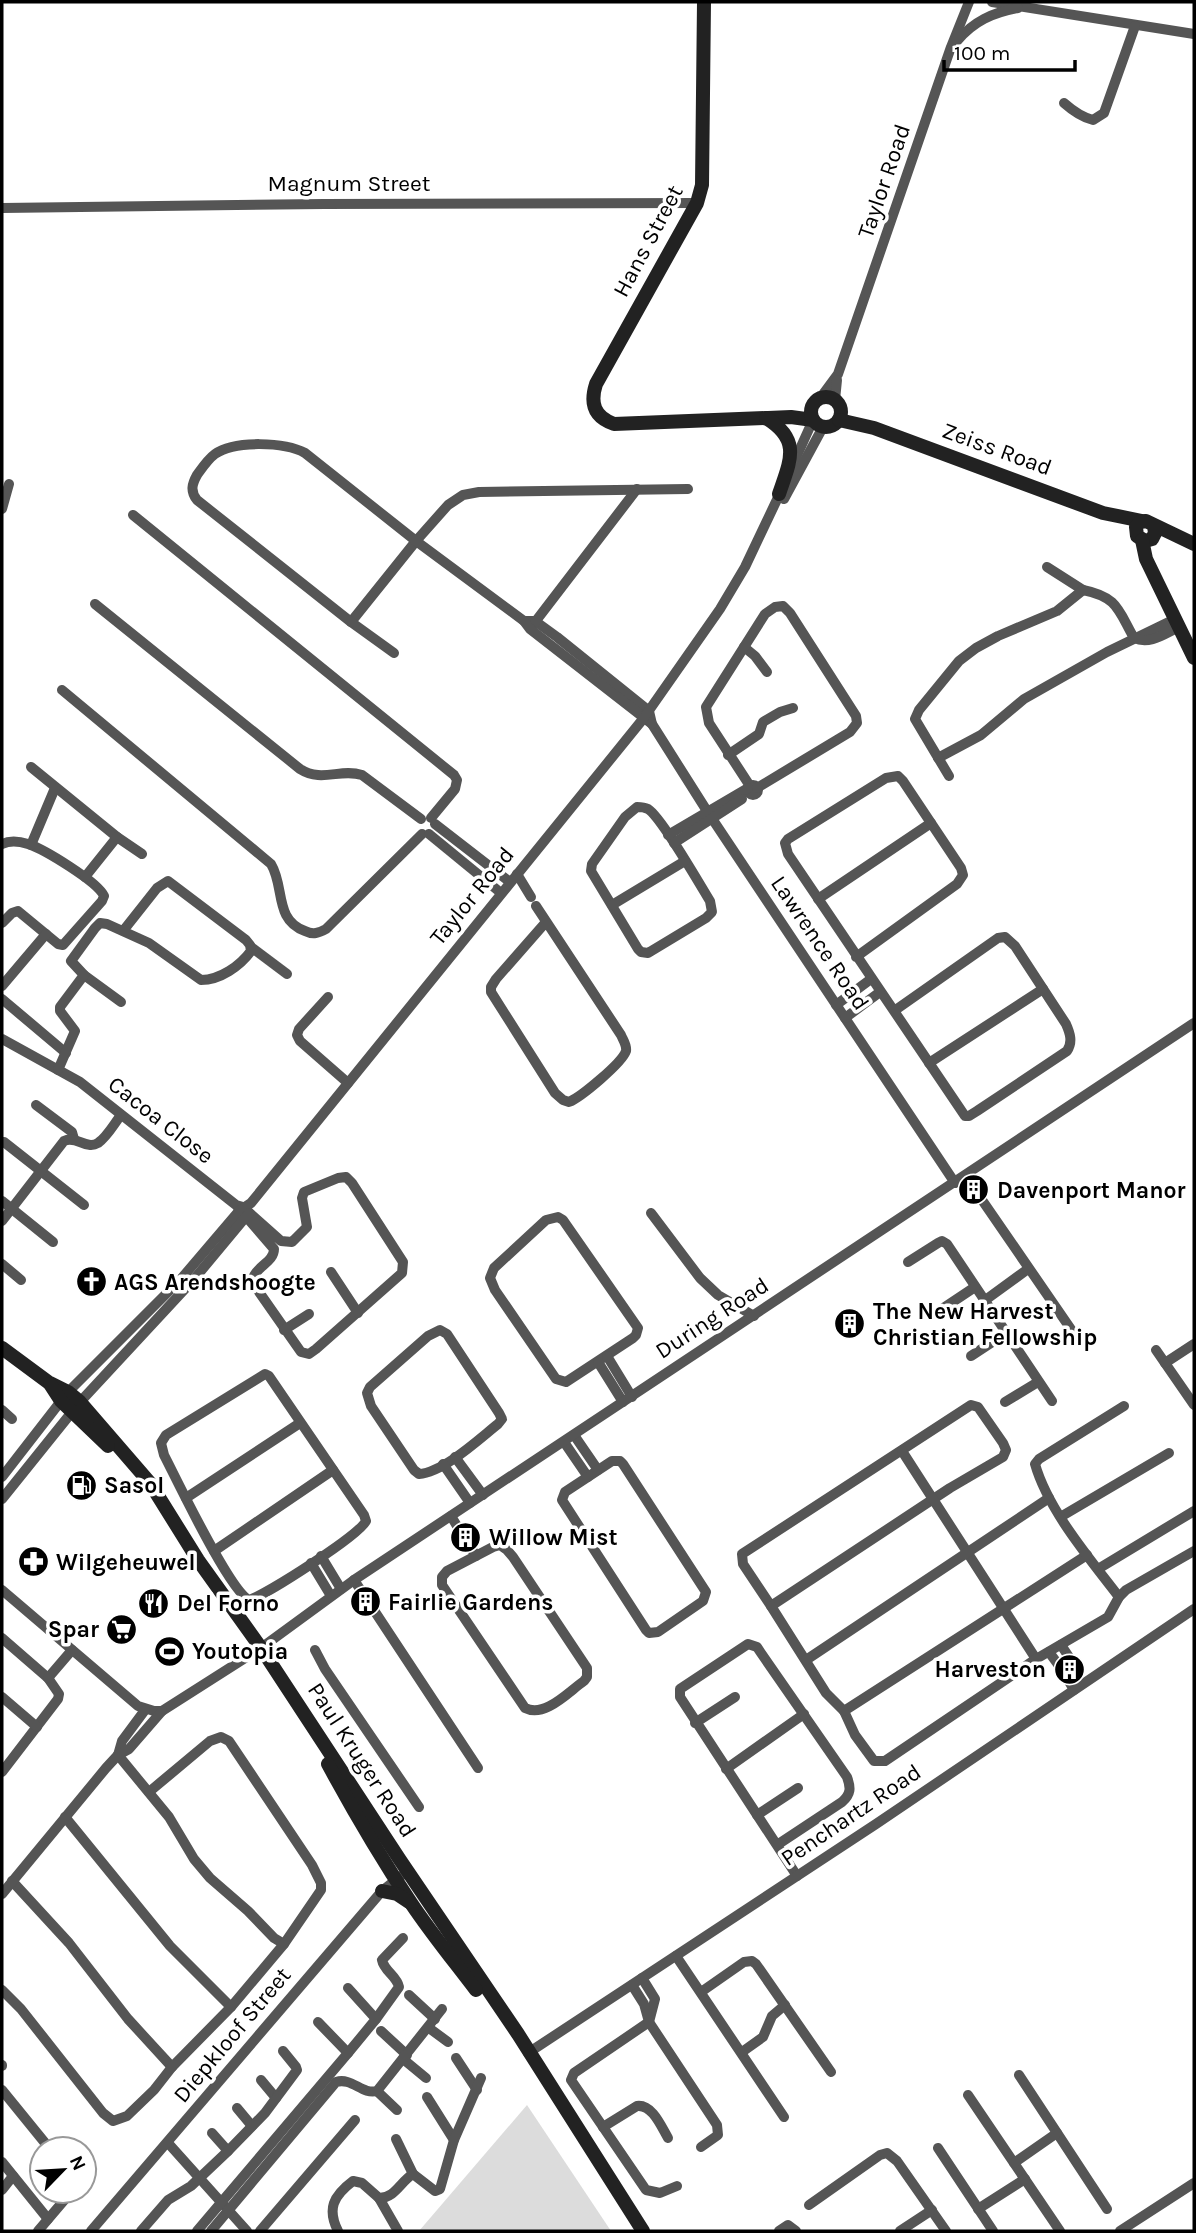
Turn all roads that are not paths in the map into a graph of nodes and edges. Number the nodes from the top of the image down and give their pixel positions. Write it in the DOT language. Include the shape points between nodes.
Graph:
graph roads {
  1 [pos="704,2"];
  2 [pos="969,2"];
  3 [pos="992,2"];
  4 [pos="1024,7"];
  5 [pos="1135,26"];
  6 [pos="1194,34"];
  7 [pos="951,47"];
  8 [pos="1064,103"];
  9 [pos="697,203"];
  10 [pos="2,208"];
  11 [pos="830,407"];
  12 [pos="791,417"];
  13 [pos="766,418"];
  14 [pos="818,424"];
  15 [pos="9,484"];
  16 [pos="637,489"];
  17 [pos="688,489"];
  18 [pos="779,494"];
  19 [pos="2,509"];
  20 [pos="134,515"];
  21 [pos="1145,531"];
  22 [pos="416,541"];
  23 [pos="1194,544"];
  24 [pos="1047,567"];
  25 [pos="1083,590"];
  26 [pos="95,604"];
  27 [pos="720,610"];
  28 [pos="351,622"];
  29 [pos="1176,623"];
  30 [pos="530,624"];
  31 [pos="1134,638"];
  32 [pos="744,647"];
  33 [pos="394,653"];
  34 [pos="1194,658"];
  35 [pos="767,672"];
  36 [pos="62,690"];
  37 [pos="793,708"];
  38 [pos="648,718"];
  39 [pos="729,755"];
  40 [pos="938,758"];
  41 [pos="31,767"];
  42 [pos="949,776"];
  43 [pos="55,788"];
  44 [pos="751,789"];
  45 [pos="709,814"];
  46 [pos="429,820"];
  47 [pos="931,823"];
  48 [pos="425,834"];
  49 [pos="117,837"];
  50 [pos="671,839"];
  51 [pos="2,844"];
  52 [pos="31,845"];
  53 [pos="142,854"];
  54 [pos="685,861"];
  55 [pos="85,877"];
  56 [pos="513,878"];
  57 [pos="501,893"];
  58 [pos="818,899"];
  59 [pos="612,905"];
  60 [pos="2,921"];
  61 [pos="546,922"];
  62 [pos="123,931"];
  63 [pos="46,934"];
  64 [pos="251,947"];
  65 [pos="856,957"];
  66 [pos="287,974"];
  67 [pos="84,975"];
  68 [pos="872,979"];
  69 [pos="2,986"];
  70 [pos="1043,989"];
  71 [pos="880,992"];
  72 [pos="328,997"];
  73 [pos="2,999"];
  74 [pos="121,1002"];
  75 [pos="836,1005"];
  76 [pos="894,1011"];
  77 [pos="845,1018"];
  78 [pos="1194,1023"];
  79 [pos="2,1039"];
  80 [pos="65,1053"];
  81 [pos="929,1063"];
  82 [pos="58,1070"];
  83 [pos="348,1083"];
  84 [pos="36,1105"];
  85 [pos="119,1113"];
  86 [pos="74,1139"];
  87 [pos="4,1142"];
  88 [pos="40,1170"];
  89 [pos="962,1179"];
  90 [pos="6,1205"];
  91 [pos="84,1205"];
  92 [pos="244,1209"];
  93 [pos="652,1213"];
  94 [pos="2,1221"];
  95 [pos="53,1242"];
  96 [pos="908,1262"];
  97 [pos="2,1264"];
  98 [pos="1028,1269"];
  99 [pos="331,1272"];
  100 [pos="21,1280"];
  101 [pos="975,1287"];
  102 [pos="984,1301"];
  103 [pos="942,1309"];
  104 [pos="358,1313"];
  105 [pos="309,1314"];
  106 [pos="754,1315"];
  107 [pos="284,1330"];
  108 [pos="1006,1333"];
  109 [pos="1077,1338"];
  110 [pos="1194,1344"];
  111 [pos="2,1348"];
  112 [pos="1156,1350"];
  113 [pos="971,1356"];
  114 [pos="602,1359"];
  115 [pos="1165,1363"];
  116 [pos="1038,1382"];
  117 [pos="65,1396"];
  118 [pos="627,1400"];
  119 [pos="1052,1401"];
  120 [pos="1005,1402"];
  121 [pos="1194,1405"];
  122 [pos="1124,1406"];
  123 [pos="76,1407"];
  124 [pos="2,1410"];
  125 [pos="12,1419"];
  126 [pos="300,1423"];
  127 [pos="574,1435"];
  128 [pos="564,1442"];
  129 [pos="902,1451"];
  130 [pos="1169,1453"];
  131 [pos="455,1457"];
  132 [pos="443,1464"];
  133 [pos="333,1470"];
  134 [pos="598,1470"];
  135 [pos="2,1477"];
  136 [pos="588,1477"];
  137 [pos="482,1495"];
  138 [pos="186,1498"];
  139 [pos="1049,1498"];
  140 [pos="2,1499"];
  141 [pos="933,1500"];
  142 [pos="470,1503"];
  143 [pos="1194,1511"];
  144 [pos="451,1516"];
  145 [pos="1062,1516"];
  146 [pos="214,1551"];
  147 [pos="1194,1551"];
  148 [pos="967,1553"];
  149 [pos="1087,1555"];
  150 [pos="476,1556"];
  151 [pos="316,1560"];
  152 [pos="1098,1569"];
  153 [pos="354,1580"];
  154 [pos="2,1590"];
  155 [pos="336,1592"];
  156 [pos="1119,1597"];
  157 [pos="771,1606"];
  158 [pos="1003,1607"];
  159 [pos="1194,1609"];
  160 [pos="2,1638"];
  161 [pos="1061,1645"];
  162 [pos="72,1650"];
  163 [pos="258,1650"];
  164 [pos="315,1650"];
  165 [pos="1049,1652"];
  166 [pos="1036,1659"];
  167 [pos="1070,1660"];
  168 [pos="806,1661"];
  169 [pos="1060,1667"];
  170 [pos="1077,1671"];
  171 [pos="48,1678"];
  172 [pos="1067,1678"];
  173 [pos="1085,1683"];
  174 [pos="1074,1690"];
  175 [pos="2,1697"];
  176 [pos="735,1697"];
  177 [pos="145,1710"];
  178 [pos="162,1711"];
  179 [pos="844,1711"];
  180 [pos="804,1714"];
  181 [pos="695,1723"];
  182 [pos="37,1727"];
  183 [pos="118,1755"];
  184 [pos="478,1769"];
  185 [pos="726,1769"];
  186 [pos="2,1772"];
  187 [pos="798,1788"];
  188 [pos="149,1791"];
  189 [pos="419,1807"];
  190 [pos="757,1815"];
  191 [pos="65,1817"];
  192 [pos="777,1845"];
  193 [pos="409,1871"];
  194 [pos="797,1876"];
  195 [pos="396,1879"];
  196 [pos="12,1881"];
  197 [pos="382,1891"];
  198 [pos="2,1894"];
  199 [pos="412,1905"];
  200 [pos="403,1938"];
  201 [pos="284,1944"];
  202 [pos="676,1955"];
  203 [pos="637,1981"];
  204 [pos="348,1988"];
  205 [pos="2,1990"];
  206 [pos="701,1992"];
  207 [pos="409,1995"];
  208 [pos="785,2005"];
  209 [pos="231,2007"];
  210 [pos="442,2009"];
  211 [pos="376,2019"];
  212 [pos="318,2022"];
  213 [pos="649,2022"];
  214 [pos="432,2024"];
  215 [pos="381,2031"];
  216 [pos="448,2042"];
  217 [pos="526,2050"];
  218 [pos="283,2051"];
  219 [pos="742,2052"];
  220 [pos="348,2053"];
  221 [pos="405,2057"];
  222 [pos="456,2058"];
  223 [pos="172,2067"];
  224 [pos="831,2072"];
  225 [pos="1019,2075"];
  226 [pos="426,2078"];
  227 [pos="261,2080"];
  228 [pos="2,2090"];
  229 [pos="377,2091"];
  230 [pos="968,2095"];
  231 [pos="427,2097"];
  232 [pos="276,2098"];
  233 [pos="237,2108"];
  234 [pos="397,2110"];
  235 [pos="784,2117"];
  236 [pos="355,2120"];
  237 [pos="252,2126"];
  238 [pos="603,2127"];
  239 [pos="212,2133"];
  240 [pos="1057,2133"];
  241 [pos="39,2135"];
  242 [pos="668,2138"];
  243 [pos="396,2139"];
  244 [pos="454,2140"];
  245 [pos="169,2143"];
  246 [pos="701,2147"];
  247 [pos="938,2147"];
  248 [pos="228,2151"];
  249 [pos="2,2162"];
  250 [pos="1014,2162"];
  251 [pos="413,2175"];
  252 [pos="13,2176"];
  253 [pos="201,2178"];
  254 [pos="1025,2179"];
  255 [pos="1194,2183"];
  256 [pos="677,2186"];
  257 [pos="2,2190"];
  258 [pos="379,2198"];
  259 [pos="60,2205"];
  260 [pos="809,2205"];
  261 [pos="226,2206"];
  262 [pos="978,2208"];
  263 [pos="1107,2209"];
  264 [pos="932,2210"];
  265 [pos="48,2219"];
  266 [pos="38,2231"];
  267 [pos="91,2231"];
  268 [pos="141,2231"];
  269 [pos="197,2231"];
  270 [pos="211,2231"];
  271 [pos="246,2231"];
  272 [pos="260,2231"];
  273 [pos="338,2231"];
  274 [pos="398,2231"];
  275 [pos="643,2231"];
  276 [pos="779,2231"];
  277 [pos="796,2231"];
  278 [pos="900,2231"];
  279 [pos="946,2231"];
  280 [pos="993,2231"];
  281 [pos="1060,2231"];
  282 [pos="1120,2231"];
  1 -- 9 [label="street, Hans Street" via="702,186"];
  2 -- 7 [label="street, Taylor Road"];
  3 -- 4 [label="street"];
  4 -- 5 [label="street"];
  4 -- 7 [label="street" via="985,18"];
  5 -- 6 [label="street"];
  5 -- 8 [label="street" via="1104,113 1093,120"];
  7 -- 11 [label="street, Taylor Road"];
  9 -- 10 [label="street, Magnum Street"];
  9 -- 13 [label="street, Hans Street" via="596,384 594,407 600,418 614,424"];
  11 -- 12 [label="street"];
  11 -- 14 [label="street" via="833,426"];
  11 -- 14 [label="street" via="810,413"];
  11 -- 21 [label="street, Zeiss Road"];
  12 -- 13 [label="street"];
  12 -- 14 [label="street"];
  13 -- 18 [label="street" via="784,432 791,450"];
  14 -- 18 [label="street, Taylor Road"];
  14 -- 27 [label="street, Taylor Road" via="747,574"];
  15 -- 19 [label="street"];
  16 -- 17 [label="street"];
  16 -- 22 [label="street" via="463,495"];
  16 -- 30 [label="street"];
  18 -- 27 [label="street, Taylor Road"];
  20 -- 46 [label="street" via="454,775 455,789"];
  21 -- 23 [label="street, Zeiss Road"];
  21 -- 29 [label="street" via="1146,559"];
  22 -- 28 [label="street"];
  22 -- 28 [label="street, Lawrence Road" via="291,446 227,448 202,467 192,486 197,500"];
  22 -- 30 [label="street, Lawrence Road"];
  24 -- 25 [label="street"];
  25 -- 31 [label="street" via="1111,599"];
  25 -- 40 [label="street" via="1057,611 976,648 944,678 915,719"];
  26 -- 46 [label="street" via="300,769 313,776 362,775"];
  27 -- 38 [label="street, Taylor Road"];
  28 -- 33 [label="street, Lawrence Road"];
  29 -- 31 [label="street"];
  29 -- 34 [label="street"];
  30 -- 38 [label="street, Lawrence Road"];
  31 -- 40 [label="street" via="1024,699 981,735"];
  32 -- 35 [label="street"];
  32 -- 39 [label="street" via="706,707 709,723"];
  32 -- 44 [label="street" via="768,611 783,606 857,723 850,732"];
  36 -- 48 [label="street" via="271,863 286,918 309,933 326,929"];
  37 -- 39 [label="street" via="763,722 760,734"];
  38 -- 45 [label="street, Lawrence Road"];
  38 -- 56 [label="street, Taylor Road"];
  39 -- 44 [label="street"];
  40 -- 42 [label="street"];
  41 -- 43 [label="street"];
  43 -- 49 [label="street"];
  43 -- 52 [label="street"];
  44 -- 45 [label="street"];
  45 -- 50 [label="street"];
  45 -- 75 [label="street, Lawrence Road"];
  46 -- 48 [label="street" via="434,830"];
  46 -- 48 [label="street" via="418,825"];
  46 -- 56 [label="street"];
  47 -- 58 [label="street"];
  47 -- 58 [label="street" via="903,780 890,776 788,839 785,849"];
  47 -- 65 [label="street" via="961,868 961,880"];
  48 -- 57 [label="street"];
  49 -- 53 [label="street"];
  49 -- 55 [label="street"];
  50 -- 54 [label="street"];
  50 -- 59 [label="street" via="646,808 637,807 625,817 591,868"];
  51 -- 52 [label="street"];
  52 -- 55 [label="street"];
  54 -- 59 [label="street"];
  54 -- 59 [label="street" via="712,912 654,951 641,952"];
  55 -- 63 [label="street" via="102,891 102,901 65,944"];
  56 -- 57 [label="street, Taylor Road"];
  56 -- 61 [label="street"];
  57 -- 83 [label="street, Taylor Road"];
  58 -- 65 [label="street"];
  60 -- 63 [label="street" via="18,911"];
  61 -- 61 [label="street" via="496,979 491,992 555,1093 569,1102 619,1061 626,1045"];
  62 -- 64 [label="street" via="149,943 201,980 230,970"];
  62 -- 64 [label="street" via="160,884 168,881"];
  62 -- 67 [label="street" via="103,923 95,928 71,961"];
  63 -- 69 [label="street"];
  64 -- 66 [label="street"];
  65 -- 68 [label="street"];
  67 -- 74 [label="street"];
  67 -- 80 [label="street" via="60,1007 75,1031"];
  68 -- 71 [label="street"];
  68 -- 75 [label="street"];
  70 -- 76 [label="street" via="1011,941 1001,937"];
  70 -- 81 [label="street"];
  70 -- 81 [label="street" via="1069,1030 1070,1046 971,1115 963,1114"];
  71 -- 76 [label="street"];
  71 -- 77 [label="street"];
  72 -- 83 [label="street" via="297,1035"];
  73 -- 80 [label="street"];
  75 -- 77 [label="street, Lawrence Road"];
  76 -- 81 [label="street"];
  77 -- 89 [label="street, Lawrence Road"];
  78 -- 89 [label="street, During Road"];
  79 -- 82 [label="street, Cacoa Close"];
  80 -- 82 [label="street"];
  82 -- 85 [label="street, Cacoa Close"];
  83 -- 92 [label="street, Taylor Road"];
  84 -- 86 [label="street" via="72,1132"];
  85 -- 86 [label="street" via="94,1145"];
  85 -- 92 [label="street, Cacoa Close"];
  86 -- 88 [label="street" via="64,1141"];
  87 -- 88 [label="street"];
  88 -- 90 [label="street"];
  88 -- 91 [label="street"];
  89 -- 98 [label="street, Lawrence Road" via="973,1196 982,1200"];
  89 -- 106 [label="street, During Road"];
  90 -- 94 [label="street"];
  90 -- 95 [label="street"];
  92 -- 104 [label="street" via="281,1241 292,1242 307,1227 304,1192 342,1176 350,1179 404,1266"];
  92 -- 107 [label="street" via="274,1249 272,1258 253,1278"];
  92 -- 117 [label="street, Taylor Road"];
  92 -- 123 [label="street, Taylor Road" via="195,1278"];
  93 -- 106 [label="street" via="700,1278 718,1295"];
  96 -- 101 [label="street" via="945,1242"];
  97 -- 100 [label="street"];
  98 -- 102 [label="street"];
  98 -- 109 [label="street, Lawrence Road"];
  99 -- 104 [label="street"];
  101 -- 102 [label="street"];
  101 -- 103 [label="street"];
  102 -- 108 [label="street"];
  104 -- 107 [label="street" via="309,1354 298,1350"];
  105 -- 107 [label="street"];
  106 -- 118 [label="street, During Road"];
  108 -- 113 [label="street"];
  108 -- 116 [label="street"];
  110 -- 115 [label="street"];
  111 -- 117 [label="street, Paul Kruger Road"];
  112 -- 115 [label="street"];
  114 -- 114 [label="street" via="569,1381 556,1379 491,1282 494,1268 550,1218 563,1220 637,1324 636,1335"];
  114 -- 118 [label="street"];
  115 -- 121 [label="street"];
  116 -- 119 [label="street"];
  116 -- 120 [label="street"];
  117 -- 123 [label="street, Paul Kruger Road"];
  117 -- 135 [label="street, Taylor Road"];
  118 -- 127 [label="street, During Road"];
  122 -- 139 [label="street" via="1035,1462"];
  123 -- 140 [label="street, Taylor Road"];
  123 -- 163 [label="street, Paul Kruger Road" via="139,1481"];
  124 -- 125 [label="street"];
  126 -- 133 [label="street"];
  126 -- 138 [label="street"];
  126 -- 138 [label="street" via="265,1374 166,1435 162,1448"];
  127 -- 128 [label="street, During Road"];
  127 -- 134 [label="street"];
  128 -- 136 [label="street"];
  128 -- 137 [label="street, During Road"];
  129 -- 141 [label="street"];
  129 -- 141 [label="street" via="971,1405 978,1407 1003,1443 1003,1457"];
  129 -- 157 [label="street" via="742,1554 743,1564"];
  130 -- 145 [label="street"];
  131 -- 132 [label="street"];
  131 -- 132 [label="street" via="502,1419 447,1334 438,1330 367,1393 414,1470 425,1474"];
  131 -- 137 [label="street"];
  132 -- 142 [label="street"];
  133 -- 146 [label="street"];
  133 -- 151 [label="street" via="366,1521"];
  134 -- 136 [label="street"];
  134 -- 136 [label="street" via="612,1461 623,1464 706,1592 703,1601 658,1632 646,1630 564,1504 563,1494"];
  137 -- 142 [label="street, During Road"];
  138 -- 146 [label="street"];
  139 -- 145 [label="street"];
  139 -- 148 [label="street"];
  141 -- 148 [label="street"];
  141 -- 157 [label="street"];
  142 -- 144 [label="street, During Road"];
  143 -- 152 [label="street"];
  144 -- 150 [label="street"];
  144 -- 153 [label="street, During Road"];
  145 -- 149 [label="street"];
  146 -- 151 [label="street" via="240,1595 249,1600"];
  147 -- 156 [label="street"];
  148 -- 158 [label="street"];
  148 -- 168 [label="street"];
  149 -- 152 [label="street"];
  149 -- 158 [label="street"];
  150 -- 150 [label="street" via="497,1546 507,1550 587,1668 584,1681 536,1712 525,1708 442,1585 445,1573"];
  151 -- 155 [label="street"];
  152 -- 156 [label="street"];
  153 -- 155 [label="street, During Road"];
  153 -- 184 [label="street"];
  154 -- 162 [label="street"];
  155 -- 163 [label="street, During Road"];
  156 -- 161 [label="street" via="1108,1617"];
  157 -- 168 [label="street"];
  158 -- 166 [label="street"];
  158 -- 179 [label="street"];
  159 -- 173 [label="street, Penchartz Road"];
  160 -- 171 [label="street"];
  161 -- 165 [label="street"];
  161 -- 167 [label="street"];
  162 -- 171 [label="street"];
  162 -- 177 [label="street"];
  163 -- 178 [label="street, During Road"];
  163 -- 193 [label="street, Paul Kruger Road"];
  163 -- 195 [label="street, Paul Kruger Road"];
  164 -- 189 [label="street"];
  165 -- 166 [label="street"];
  165 -- 169 [label="street"];
  166 -- 179 [label="street" via="882,1762 874,1761 862,1746"];
  168 -- 179 [label="street"];
  170 -- 173 [label="street"];
  171 -- 182 [label="street" via="60,1694"];
  172 -- 174 [label="street"];
  173 -- 174 [label="street, Penchartz Road"];
  174 -- 194 [label="street, Penchartz Road"];
  175 -- 182 [label="street"];
  176 -- 181 [label="street"];
  177 -- 178 [label="street"];
  177 -- 183 [label="street" via="122,1741"];
  178 -- 183 [label="street, During Road" via="129,1749"];
  180 -- 181 [label="street" via="757,1647 748,1644 680,1689 681,1702"];
  180 -- 185 [label="street"];
  180 -- 192 [label="street" via="847,1777 850,1792"];
  181 -- 185 [label="street"];
  182 -- 186 [label="street"];
  183 -- 188 [label="street"];
  183 -- 191 [label="street"];
  185 -- 190 [label="street"];
  187 -- 190 [label="street"];
  188 -- 201 [label="street" via="210,1878"];
  188 -- 201 [label="street" via="210,1741 221,1737 229,1741 321,1883 316,1900"];
  190 -- 192 [label="street"];
  191 -- 196 [label="street"];
  191 -- 209 [label="street" via="162,1937"];
  192 -- 194 [label="street"];
  193 -- 195 [label="street, Diepkloof Street"];
  193 -- 217 [label="street, Paul Kruger Road"];
  194 -- 202 [label="street, Penchartz Road"];
  195 -- 197 [label="street, Diepkloof Street"];
  195 -- 199 [label="street, Paul Kruger Road"];
  196 -- 198 [label="street"];
  196 -- 223 [label="street"];
  197 -- 199 [label="street" via="397,1894"];
  197 -- 245 [label="street, Diepkloof Street"];
  199 -- 217 [label="street, Paul Kruger Road" via="512,2038"];
  200 -- 211 [label="street" via="382,1960 399,1987"];
  201 -- 209 [label="street"];
  202 -- 203 [label="street, Penchartz Road"];
  202 -- 206 [label="street"];
  203 -- 213 [label="street"];
  203 -- 217 [label="street, Penchartz Road"];
  204 -- 211 [label="street"];
  205 -- 223 [label="street" via="113,2121 127,2116"];
  206 -- 208 [label="street" via="752,1961"];
  206 -- 219 [label="street"];
  207 -- 214 [label="street"];
  208 -- 219 [label="street" via="772,2016 763,2037"];
  208 -- 224 [label="street"];
  209 -- 223 [label="street"];
  210 -- 214 [label="street"];
  211 -- 220 [label="street"];
  212 -- 220 [label="street"];
  213 -- 238 [label="street" via="572,2075 572,2083"];
  213 -- 246 [label="street" via="718,2124 718,2134"];
  214 -- 216 [label="street"];
  214 -- 221 [label="street"];
  215 -- 221 [label="street"];
  217 -- 275 [label="street, Paul Kruger Road"];
  218 -- 232 [label="street" via="297,2070"];
  219 -- 235 [label="street"];
  220 -- 261 [label="street"];
  221 -- 226 [label="street"];
  221 -- 229 [label="street"];
  222 -- 244 [label="street" via="479,2084"];
  225 -- 240 [label="street"];
  227 -- 232 [label="street"];
  228 -- 241 [label="street"];
  229 -- 234 [label="street"];
  229 -- 261 [label="street" via="366,2091 346,2080 337,2082"];
  230 -- 250 [label="street"];
  231 -- 244 [label="street"];
  232 -- 237 [label="street"];
  233 -- 237 [label="street"];
  236 -- 272 [label="street"];
  237 -- 248 [label="street"];
  238 -- 242 [label="street" via="643,2105"];
  238 -- 256 [label="street" via="646,2190 660,2193"];
  239 -- 248 [label="street"];
  240 -- 250 [label="street"];
  240 -- 263 [label="street"];
  243 -- 251 [label="street"];
  244 -- 251 [label="street" via="440,2189"];
  245 -- 253 [label="street"];
  245 -- 267 [label="street, Diepkloof Street"];
  247 -- 262 [label="street"];
  248 -- 253 [label="street"];
  249 -- 252 [label="street"];
  250 -- 254 [label="street"];
  251 -- 258 [label="street" via="392,2194"];
  252 -- 257 [label="street"];
  252 -- 265 [label="street"];
  253 -- 261 [label="street"];
  253 -- 268 [label="street" via="168,2200"];
  254 -- 262 [label="street"];
  254 -- 281 [label="street"];
  255 -- 282 [label="street"];
  258 -- 273 [label="street" via="359,2182 350,2183 332,2206"];
  258 -- 274 [label="street"];
  259 -- 265 [label="street"];
  260 -- 264 [label="street" via="887,2153"];
  261 -- 269 [label="street"];
  261 -- 270 [label="street"];
  261 -- 271 [label="street"];
  262 -- 280 [label="street"];
  264 -- 278 [label="street"];
  264 -- 279 [label="street"];
  265 -- 266 [label="street"];
  276 -- 277 [label="street" via="788,2225"];
}
